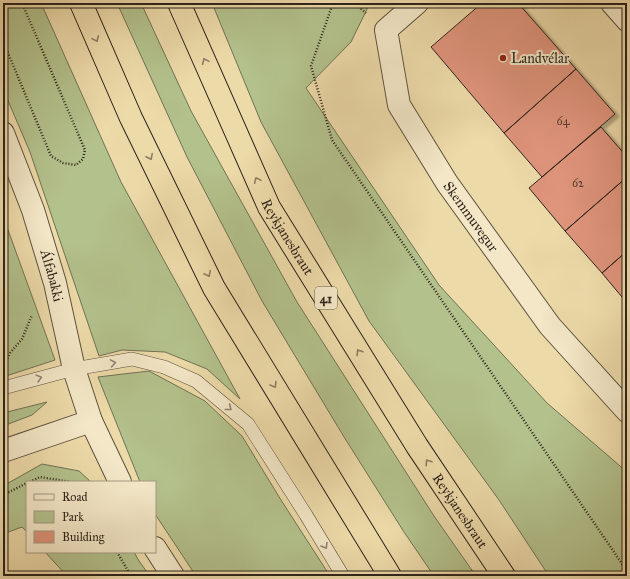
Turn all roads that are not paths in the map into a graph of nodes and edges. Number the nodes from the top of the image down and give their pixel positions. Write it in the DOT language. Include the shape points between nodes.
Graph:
graph roads {
  1 [pos="81,3"];
  2 [pos="179,3"];
  3 [pos="417,3"];
  4 [pos="612,3"];
  5 [pos="627,20"];
  6 [pos="3,133"];
  7 [pos="74,369"];
  8 [pos="3,388"];
  9 [pos="627,411"];
  10 [pos="91,421"];
  11 [pos="3,451"];
  12 [pos="120,481"];
  13 [pos="156,550"];
  14 [pos="173,576"];
  15 [pos="343,576"];
  16 [pos="390,576"];
  17 [pos="504,576"];
  1 -- 16 [label="highway, one-way" via="131,118 214,288"];
  17 -- 2 [label="highway, Reykjanesbraut / 41, one-way" via="417,446 269,207"];
  3 -- 9 [label="street, Skemmuvegur" via="386,30 399,104 447,183 550,326"];
  4 -- 5 [label="street"];
  6 -- 7 [label="street, Álfabakki" via="34,210 55,283"];
  8 -- 7 [label="lane, one-way"];
  7 -- 10 [label="street, Álfabakki"];
  7 -- 15 [label="lane, one-way" via="132,359 164,367 196,382 248,424"];
  10 -- 11 [label="street"];
  10 -- 12 [label="street, Álfabakki"];
  13 -- 14 [label="street"];
}
